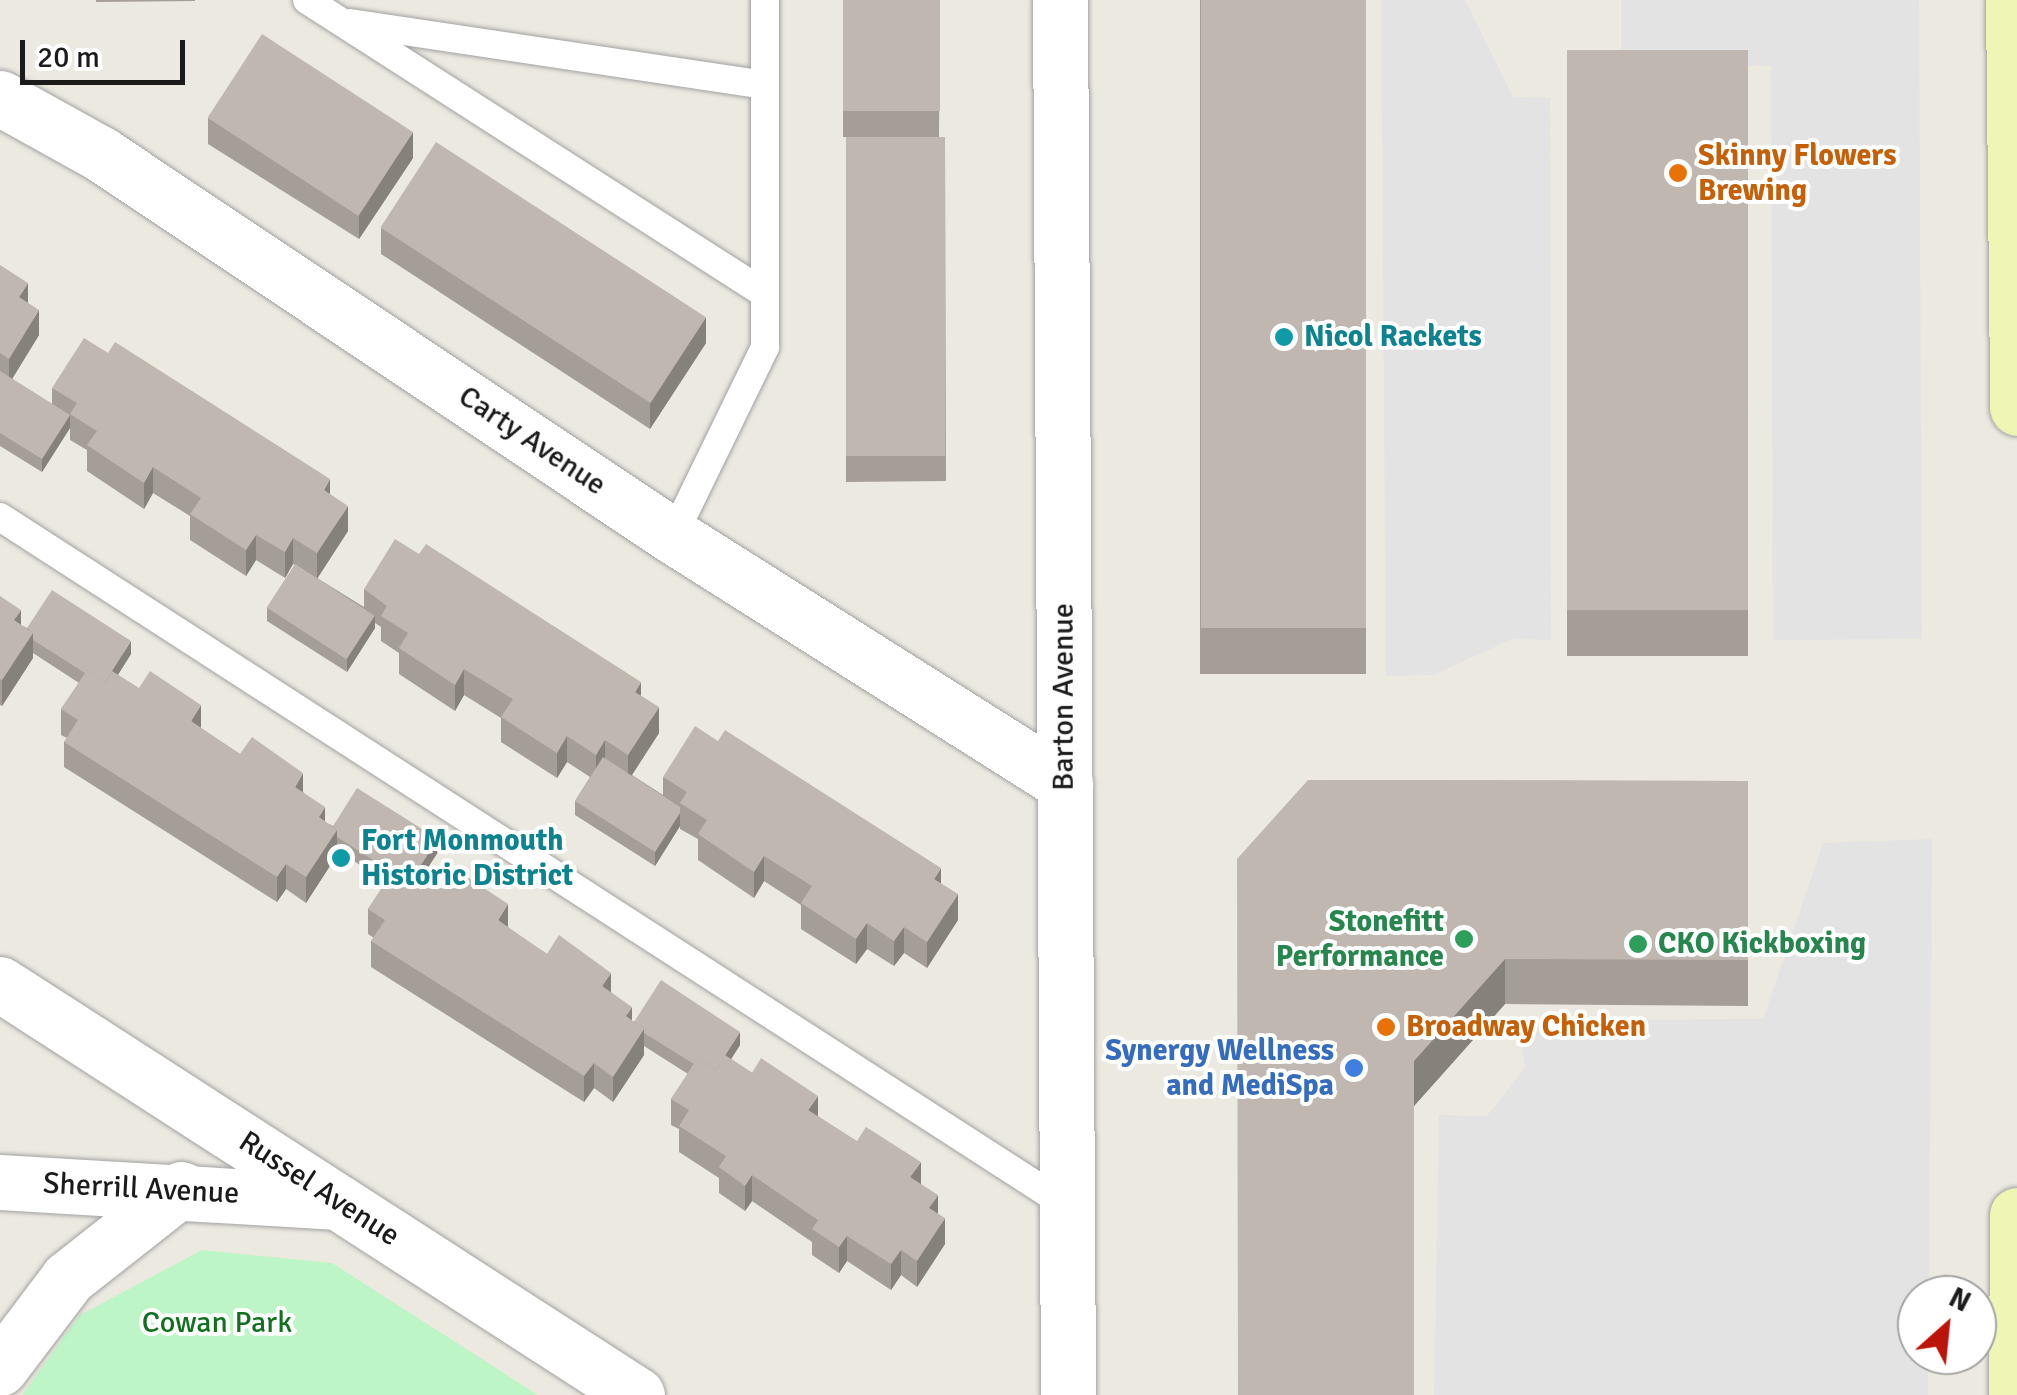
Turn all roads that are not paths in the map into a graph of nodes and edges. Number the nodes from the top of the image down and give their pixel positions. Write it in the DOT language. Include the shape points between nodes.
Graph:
graph roads {
  1 [pos="307,0"];
  2 [pos="764,0"];
  3 [pos="1060,0"];
  4 [pos="2013,0"];
  5 [pos="338,21"];
  6 [pos="764,84"];
  7 [pos="0,98"];
  8 [pos="764,293"];
  9 [pos="2017,408"];
  10 [pos="0,517"];
  11 [pos="673,536"];
  12 [pos="1065,784"];
  13 [pos="0,984"];
  14 [pos="0,1182"];
  15 [pos="181,1189"];
  16 [pos="342,1203"];
  17 [pos="1070,1207"];
  18 [pos="2017,1215"];
  19 [pos="0,1368"];
  20 [pos="637,1395"];
  21 [pos="1068,1395"];
  22 [pos="2016,1395"];
  1 -- 5 [label="lane"];
  2 -- 6 [label="lane"];
  3 -- 12 [label="street, Barton Avenue"];
  4 -- 9 [label="main road"];
  5 -- 6 [label="lane"];
  5 -- 8 [label="lane"];
  6 -- 8 [label="lane"];
  7 -- 11 [label="street, Carty Avenue" via="101,154"];
  8 -- 11 [label="lane" via="765,347"];
  10 -- 17 [label="lane"];
  11 -- 12 [label="street, Carty Avenue"];
  12 -- 17 [label="street, Barton Avenue"];
  13 -- 16 [label="street, Russel Avenue"];
  14 -- 15 [label="street, Sherrill Avenue"];
  15 -- 16 [label="street, Sherrill Avenue"];
  15 -- 19 [label="street" via="68,1278"];
  16 -- 20 [label="street, Russel Avenue"];
  17 -- 21 [label="street, Barton Avenue"];
  18 -- 22 [label="main road"];
}
